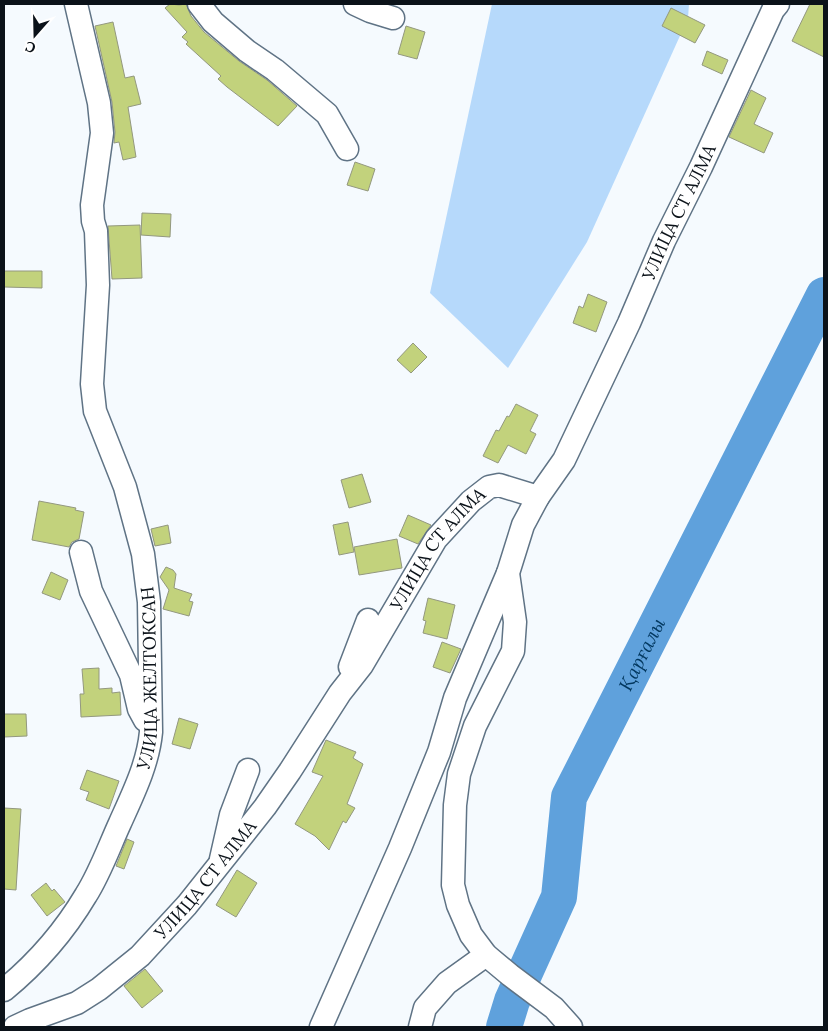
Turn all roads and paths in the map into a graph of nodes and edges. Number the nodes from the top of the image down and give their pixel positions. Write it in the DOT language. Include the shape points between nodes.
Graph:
graph roads {
  1 [pos="76,4"];
  2 [pos="199,4"];
  3 [pos="355,4"];
  4 [pos="778,4"];
  5 [pos="393,18"];
  6 [pos="347,150"];
  7 [pos="538,497"];
  8 [pos="81,552"];
  9 [pos="508,573"];
  10 [pos="368,620"];
  11 [pos="340,693"];
  12 [pos="151,732"];
  13 [pos="248,770"];
  14 [pos="221,863"];
  15 [pos="486,955"];
  16 [pos="4,990"];
  17 [pos="15,1027"];
  18 [pos="321,1027"];
  19 [pos="420,1027"];
  20 [pos="571,1027"];
  1 -- 12 [label="street, УЛИЦА ЖЕЛТОКСАН" via="97,94 102,133 92,205 98,285 92,384 95,411 125,487 143,554 149,602"];
  2 -- 6 [label="street" via="213,22 247,52 275,70 327,114"];
  3 -- 5 [label="street"];
  4 -- 7 [label="street, УЛИЦА СТ АЛМА" via="664,241 564,460"];
  7 -- 9 [label="street" via="523,525"];
  7 -- 11 [label="street, УЛИЦА СТ АЛМА" via="499,485 489,487 471,501 436,539 362,666"];
  8 -- 12 [label="street" via="91,591 126,662 139,710"];
  9 -- 15 [label="street" via="515,622 513,652 475,726 459,774 455,805 453,885 471,935"];
  9 -- 18 [label="street" via="455,698 440,752"];
  10 -- 11 [label="street"];
  11 -- 14 [label="street, УЛИЦА СТ АЛМА" via="265,807"];
  12 -- 16 [label="street, УЛИЦА ЖЕЛТОКСАН" via="138,785 87,895 47,950"];
  13 -- 14 [label="street" via="230,815"];
  14 -- 17 [label="street, УЛИЦА СТ АЛМА" via="140,956 117,975 77,1003"];
  15 -- 19 [label="street" via="447,983 425,1008"];
  15 -- 20 [label="street" via="554,1008"];
}
